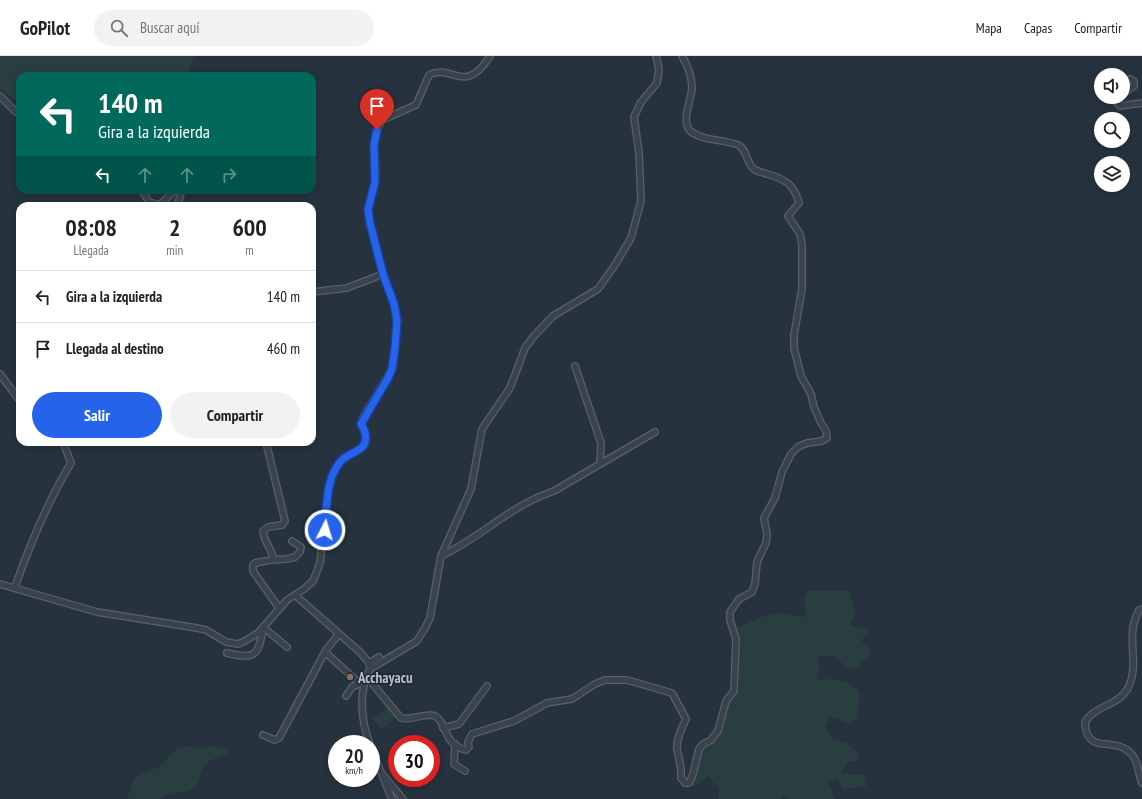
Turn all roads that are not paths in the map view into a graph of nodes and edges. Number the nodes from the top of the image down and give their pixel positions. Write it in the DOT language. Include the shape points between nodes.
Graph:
graph roads {
  1 [pos="490,56"];
  2 [pos="656,56"];
  3 [pos="682,56"];
  4 [pos="1130,79"];
  5 [pos="1130,89"];
  6 [pos="0,96"];
  7 [pos="1142,103"];
  8 [pos="1118,104"];
  9 [pos="16,112"];
  10 [pos="171,194"];
  11 [pos="163,202"];
  12 [pos="383,274"];
  13 [pos="316,292"];
  14 [pos="575,366"];
  15 [pos="0,374"];
  16 [pos="16,396"];
  17 [pos="655,432"];
  18 [pos="65,446"];
  19 [pos="267,446"];
  20 [pos="600,463"];
  21 [pos="292,541"];
  22 [pos="440,556"];
  23 [pos="271,560"];
  24 [pos="0,584"];
  25 [pos="15,587"];
  26 [pos="295,595"];
  27 [pos="279,608"];
  28 [pos="1142,609"];
  29 [pos="263,627"];
  30 [pos="339,634"];
  31 [pos="287,647"];
  32 [pos="228,653"];
  33 [pos="326,653"];
  34 [pos="379,657"];
  35 [pos="369,663"];
  36 [pos="370,669"];
  37 [pos="363,680"];
  38 [pos="488,686"];
  39 [pos="346,696"];
  40 [pos="443,728"];
  41 [pos="263,735"];
  42 [pos="366,735"];
  43 [pos="454,744"];
  44 [pos="465,771"];
  45 [pos="381,773"];
  46 [pos="1142,783"];
  47 [pos="392,799"];
  48 [pos="403,799"];
  1 -- 12 [label="street" via="484,66 472,75 457,77 441,72 429,75 416,105 382,120 377,130 374,145 375,182 368,210"];
  2 -- 22 [label="street" via="659,69 657,83 641,102 634,117 641,201 631,238 598,289 553,316 525,348 510,388 482,429 471,489"];
  3 -- 43 [label="street" via="689,69 691,82 686,120 690,131 740,146 752,167 759,172 785,180 796,193 799,203 788,216 800,234 802,245 802,289 794,348 801,376 811,394 827,438 806,443 791,454 775,498 764,518 766,543 757,562 755,584 752,592 739,599 730,612 736,639 734,691 726,701 718,731 711,740 699,748 689,783 685,783 681,778 682,769 677,748 686,718 672,693 627,680 605,680 572,699 547,703 514,721 472,734 466,750"];
  4 -- 5 [label="street" via="1134,81 1134,86"];
  6 -- 9 [label="street"];
  7 -- 8 [label="street" via="1120,106"];
  10 -- 11 [label="street"];
  12 -- 13 [label="street" via="348,288"];
  12 -- 26 [label="street" via="397,321 392,369 362,419 365,438 362,448 336,467 328,488 320,563 313,581"];
  14 -- 20 [label="street" via="601,443"];
  15 -- 16 [label="street"];
  17 -- 20 [label="street"];
  18 -- 25 [label="street" via="71,463 31,542"];
  19 -- 23 [label="street" via="285,521 282,525 268,527 263,531 273,557"];
  20 -- 22 [label="street" via="554,491 537,497 454,550"];
  21 -- 23 [label="street" via="301,546 295,557"];
  22 -- 36 [label="street" via="430,618 417,641"];
  23 -- 27 [label="street" via="255,563 253,571"];
  24 -- 25 [label="street"];
  25 -- 29 [label="street" via="97,612 206,630 226,642 238,644 252,638"];
  26 -- 27 [label="street"];
  26 -- 30 [label="street"];
  27 -- 29 [label="street"];
  28 -- 46 [label="street" via="1138,610 1134,619 1131,634 1134,666 1128,689 1115,702 1091,713 1085,722 1087,734 1097,743 1121,747 1132,755"];
  29 -- 31 [label="street"];
  29 -- 32 [label="street" via="258,650 254,655 245,657"];
  30 -- 35 [label="street"];
  30 -- 41 [label="street" via="326,650 279,738 275,740"];
  33 -- 37 [label="street"];
  34 -- 35 [label="street"];
  35 -- 36 [label="street"];
  36 -- 37 [label="street"];
  37 -- 39 [label="street" via="352,687"];
  37 -- 40 [label="street" via="401,718 408,720 428,714 439,718"];
  37 -- 42 [label="street"];
  38 -- 40 [label="street" via="459,724"];
  40 -- 43 [label="street"];
  43 -- 44 [label="street" via="454,764"];
  45 -- 47 [label="street"];
  45 -- 48 [label="street"];
}
